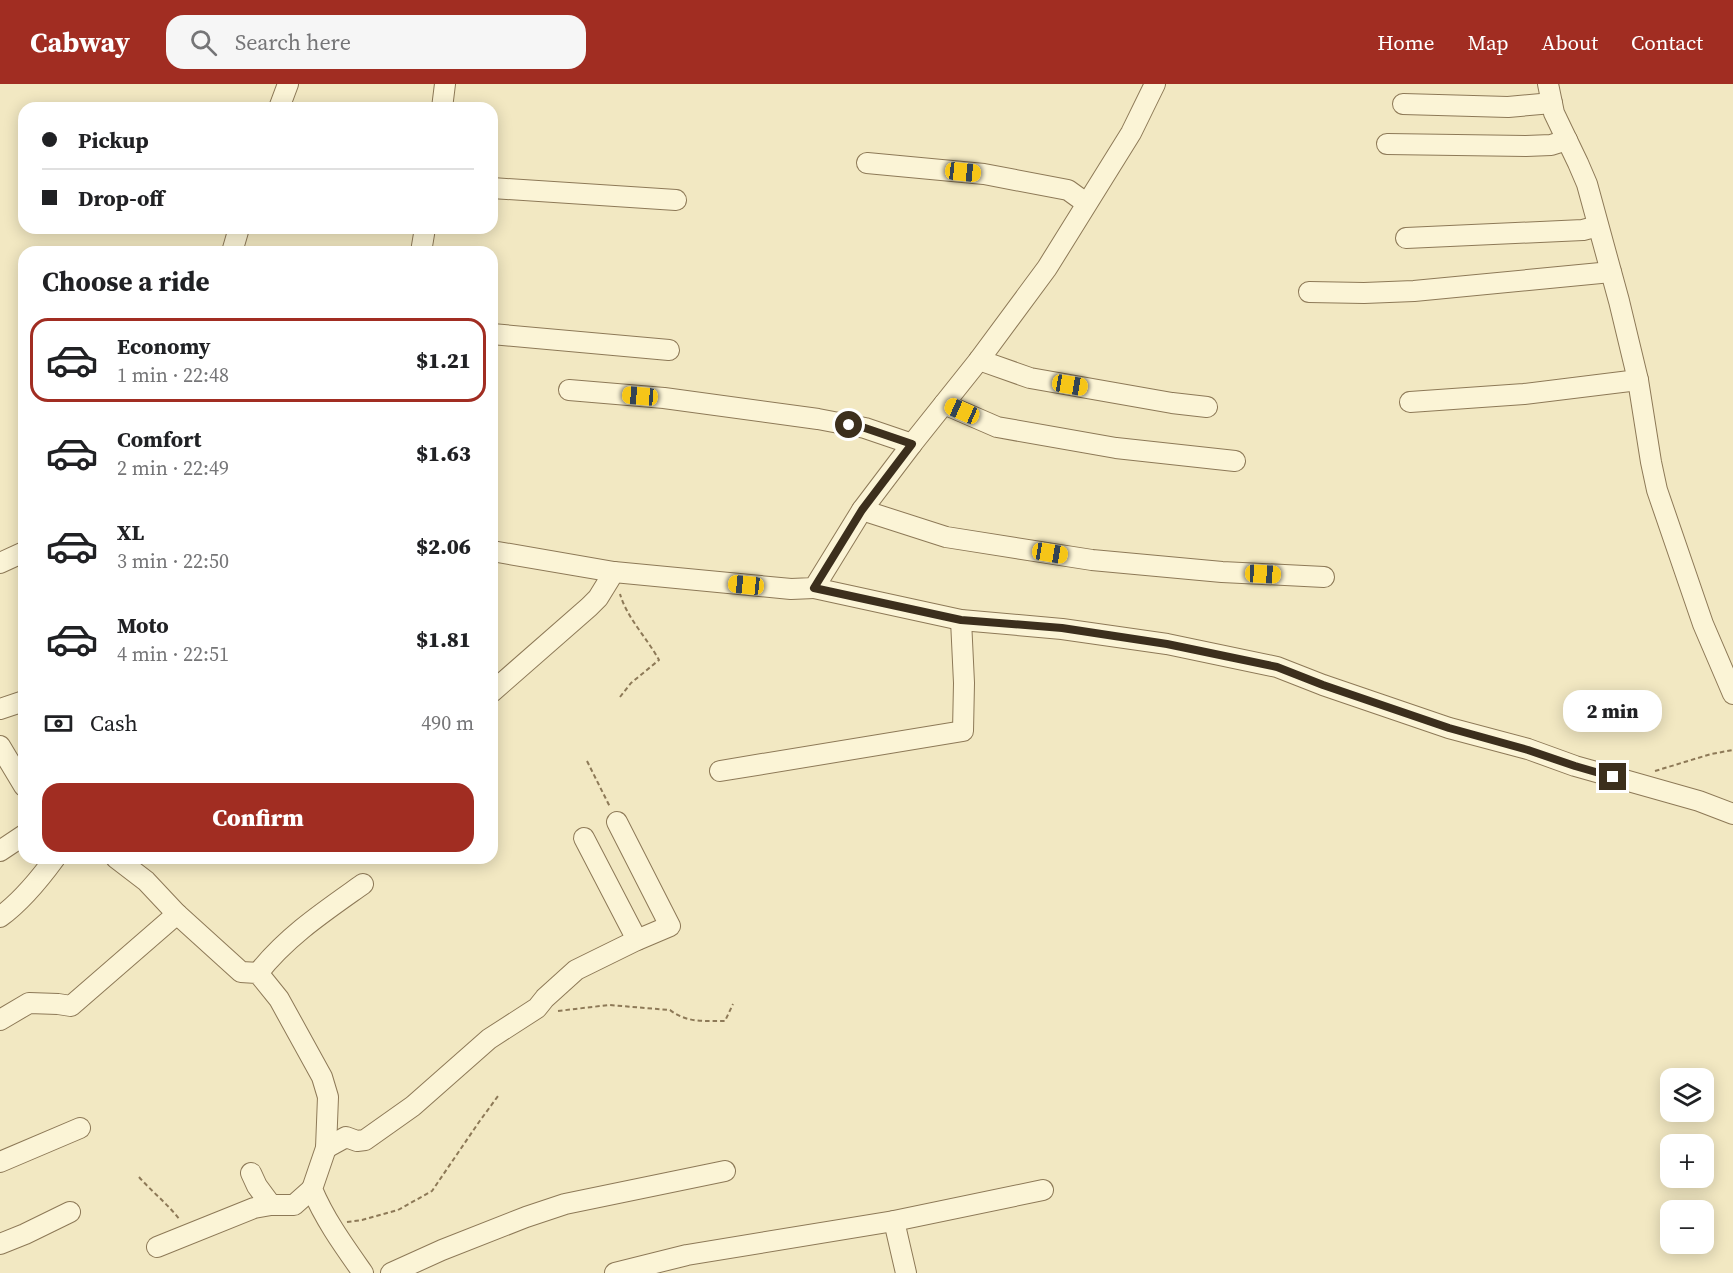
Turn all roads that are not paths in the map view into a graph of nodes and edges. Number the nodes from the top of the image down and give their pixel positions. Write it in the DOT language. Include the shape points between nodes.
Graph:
graph roads {
  1 [pos="288,84"];
  2 [pos="445,84"];
  3 [pos="1155,84"];
  4 [pos="1550,94"];
  5 [pos="281,102"];
  6 [pos="443,102"];
  7 [pos="1404,104"];
  8 [pos="1567,140"];
  9 [pos="1388,144"];
  10 [pos="867,163"];
  11 [pos="498,188"];
  12 [pos="676,200"];
  13 [pos="1086,203"];
  14 [pos="1598,226"];
  15 [pos="1406,238"];
  16 [pos="1611,272"];
  17 [pos="1309,292"];
  18 [pos="498,335"];
  19 [pos="669,350"];
  20 [pos="979,360"];
  21 [pos="1638,380"];
  22 [pos="569,390"];
  23 [pos="1410,402"];
  24 [pos="944,404"];
  25 [pos="1207,407"];
  26 [pos="912,444"];
  27 [pos="1235,461"];
  28 [pos="862,510"];
  29 [pos="498,552"];
  30 [pos="18,555"];
  31 [pos="0,563"];
  32 [pos="614,572"];
  33 [pos="1324,577"];
  34 [pos="814,588"];
  35 [pos="961,620"];
  36 [pos="498,687"];
  37 [pos="1733,693"];
  38 [pos="18,703"];
  39 [pos="0,709"];
  40 [pos="0,746"];
  41 [pos="720,771"];
  42 [pos="18,776"];
  43 [pos="1733,814"];
  44 [pos="617,822"];
  45 [pos="584,838"];
  46 [pos="18,839"];
  47 [pos="0,851"];
  48 [pos="50,864"];
  49 [pos="124,864"];
  50 [pos="363,884"];
  51 [pos="177,914"];
  52 [pos="0,917"];
  53 [pos="637,940"];
  54 [pos="258,973"];
  55 [pos="0,1020"];
  56 [pos="328,1097"];
  57 [pos="80,1128"];
  58 [pos="346,1137"];
  59 [pos="326,1148"];
  60 [pos="0,1162"];
  61 [pos="725,1171"];
  62 [pos="251,1173"];
  63 [pos="312,1189"];
  64 [pos="1043,1190"];
  65 [pos="271,1204"];
  66 [pos="70,1212"];
  67 [pos="894,1221"];
  68 [pos="0,1244"];
  69 [pos="157,1247"];
  70 [pos="363,1273"];
  71 [pos="391,1273"];
  72 [pos="615,1273"];
  73 [pos="906,1273"];
  1 -- 5 [label="street"];
  2 -- 6 [label="street"];
  3 -- 13 [label="street" via="1131,133"];
  4 -- 7 [label="street" via="1508,107"];
  4 -- 8 [label="street"];
  8 -- 9 [label="street" via="1526,146"];
  8 -- 14 [label="street" via="1587,184"];
  10 -- 13 [label="street" via="995,176 1068,190"];
  11 -- 12 [label="street"];
  13 -- 20 [label="street" via="1047,268"];
  14 -- 15 [label="street" via="1584,230"];
  14 -- 16 [label="street"];
  16 -- 17 [label="street" via="1414,291"];
  16 -- 21 [label="street"];
  18 -- 19 [label="street"];
  20 -- 24 [label="street"];
  20 -- 25 [label="street" via="1030,378"];
  21 -- 23 [label="street"];
  21 -- 37 [label="street" via="1657,490 1703,624"];
  22 -- 26 [label="street" via="664,398 818,419 865,428"];
  24 -- 26 [label="street"];
  24 -- 27 [label="street" via="997,427 1116,448"];
  26 -- 28 [label="street"];
  28 -- 33 [label="street" via="946,537 1092,560"];
  28 -- 34 [label="street"];
  29 -- 32 [label="street"];
  30 -- 31 [label="street"];
  32 -- 34 [label="street"];
  32 -- 36 [label="street" via="598,598"];
  34 -- 35 [label="street"];
  35 -- 41 [label="street" via="963,732"];
  35 -- 43 [label="street" via="1062,628 1277,667 1449,728"];
  38 -- 39 [label="street"];
  40 -- 42 [label="street"];
  44 -- 53 [label="street" via="670,926"];
  45 -- 53 [label="street"];
  46 -- 47 [label="street"];
  48 -- 52 [label="street" via="28,892"];
  49 -- 51 [label="street" via="146,880"];
  50 -- 54 [label="street" via="294,934"];
  51 -- 54 [label="street" via="242,972"];
  51 -- 55 [label="street" via="71,1006 29,1003"];
  53 -- 58 [label="street" via="576,970 537,1008 489,1039 413,1106 365,1140"];
  54 -- 56 [label="street" via="279,999 322,1077"];
  56 -- 58 [label="street"];
  56 -- 59 [label="street"];
  57 -- 60 [label="street"];
  58 -- 59 [label="street"];
  59 -- 63 [label="street"];
  61 -- 71 [label="street" via="565,1204"];
  62 -- 65 [label="street"];
  63 -- 65 [label="street" via="294,1205"];
  63 -- 70 [label="street" via="321,1211"];
  64 -- 67 [label="street"];
  65 -- 69 [label="street"];
  66 -- 68 [label="street"];
  67 -- 72 [label="street" via="687,1255"];
  67 -- 73 [label="street"];
}
